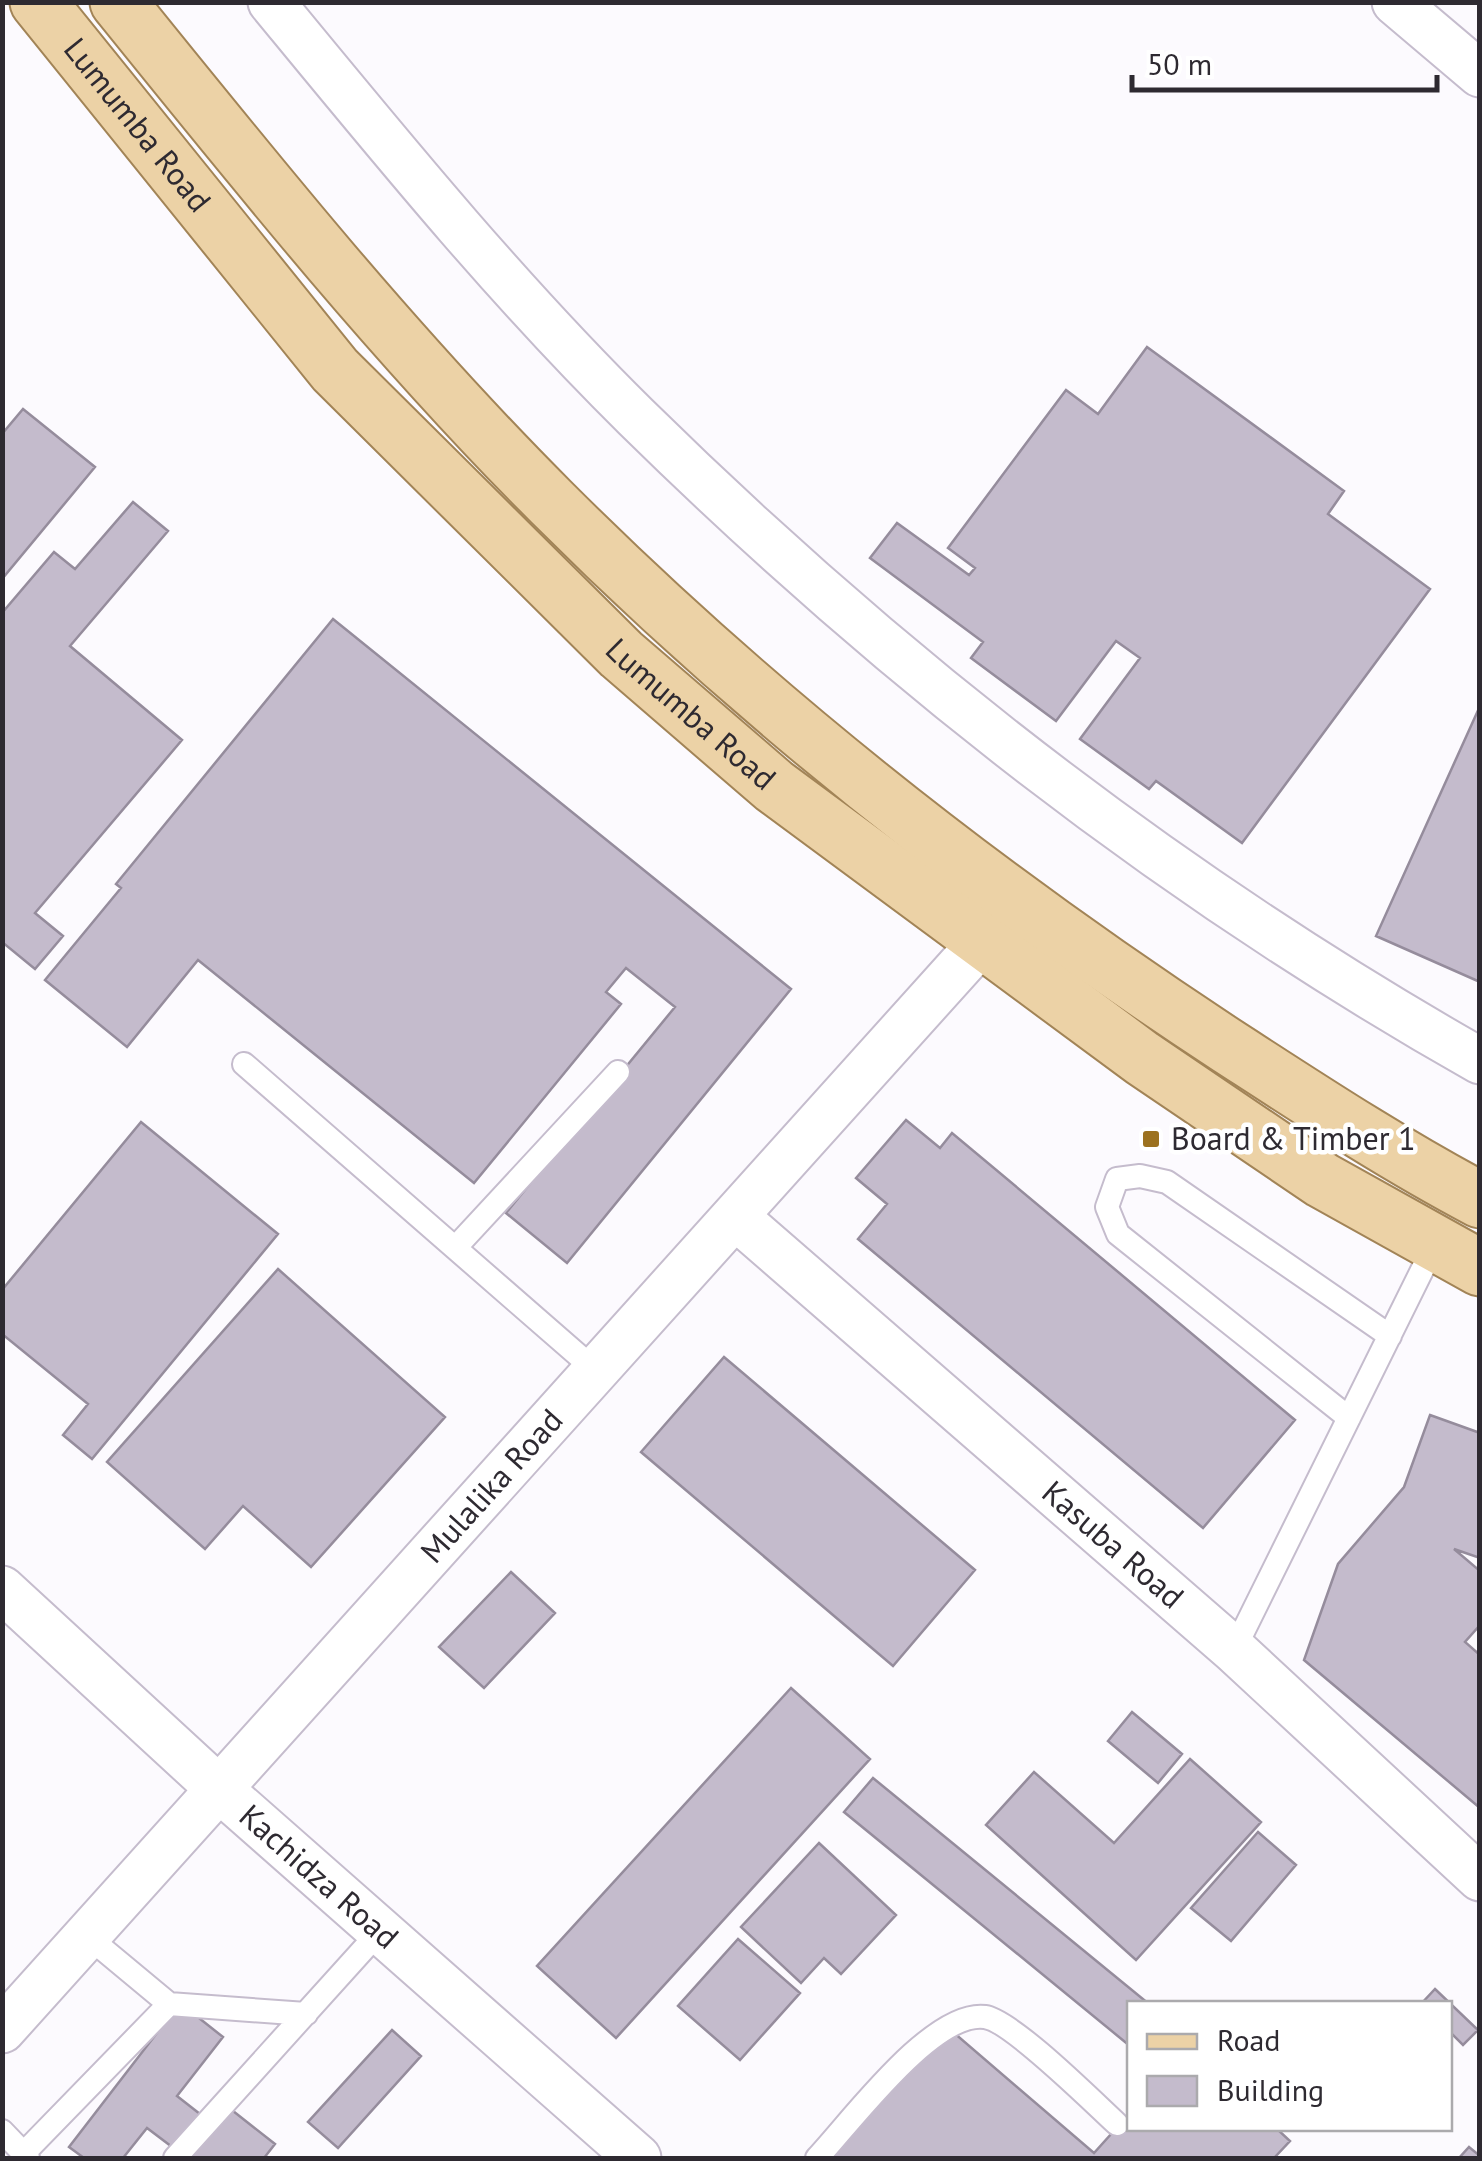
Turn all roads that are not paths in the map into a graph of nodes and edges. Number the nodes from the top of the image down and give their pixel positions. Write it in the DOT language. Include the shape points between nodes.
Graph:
graph roads {
  1 [pos="38,2"];
  2 [pos="272,2"];
  3 [pos="1394,2"];
  4 [pos="119,3"];
  5 [pos="1480,74"];
  6 [pos="1018,901"];
  7 [pos="982,943"];
  8 [pos="1480,1060"];
  9 [pos="244,1064"];
  10 [pos="618,1072"];
  11 [pos="1480,1200"];
  12 [pos="738,1218"];
  13 [pos="455,1248"];
  14 [pos="1457,1257"];
  15 [pos="1390,1336"];
  16 [pos="594,1370"];
  17 [pos="1348,1418"];
  18 [pos="2,1588"];
  19 [pos="1234,1650"];
  20 [pos="217,1787"];
  21 [pos="1480,1878"];
  22 [pos="380,1931"];
  23 [pos="86,1934"];
  24 [pos="170,2004"];
  25 [pos="306,2014"];
  26 [pos="2,2030"];
  27 [pos="1117,2124"];
  28 [pos="2,2132"];
  29 [pos="26,2156"];
  30 [pos="175,2158"];
  31 [pos="638,2158"];
  32 [pos="817,2158"];
  1 -- 7 [label="main road, Lumumba Road" via="335,370 621,654 774,786"];
  2 -- 8 [label="street" via="480,250 634,415 950,703 1090,811 1276,937"];
  3 -- 5 [label="street"];
  4 -- 6 [label="main road, Lumumba Road" via="439,385 553,504 861,783"];
  6 -- 7 [label="street, Mulalika Road"];
  6 -- 11 [label="main road, Lumumba Road" via="1347,1124"];
  7 -- 12 [label="street, Mulalika Road"];
  7 -- 14 [label="main road, Lumumba Road" via="1250,1134"];
  9 -- 13 [label="lane"];
  10 -- 13 [label="lane"];
  12 -- 16 [label="street, Mulalika Road"];
  12 -- 19 [label="street, Kasuba Road"];
  13 -- 16 [label="lane"];
  14 -- 15 [label="lane"];
  15 -- 17 [label="lane"];
  15 -- 17 [label="lane" via="1167,1182 1117,1179 1107,1207 1118,1234"];
  16 -- 20 [label="street, Mulalika Road"];
  17 -- 19 [label="lane"];
  18 -- 20 [label="street, Kachidza Road"];
  19 -- 21 [label="street, Kasuba Road"];
  20 -- 22 [label="street, Kachidza Road"];
  20 -- 23 [label="street, Mulalika Road"];
  22 -- 25 [label="lane"];
  22 -- 31 [label="street, Kachidza Road"];
  23 -- 24 [label="lane"];
  23 -- 26 [label="street, Mulalika Road"];
  24 -- 25 [label="lane"];
  24 -- 29 [label="lane"];
  25 -- 30 [label="lane"];
  27 -- 32 [label="lane" via="1014,2032 986,2017 950,2022"];
  28 -- 29 [label="lane"];
}
